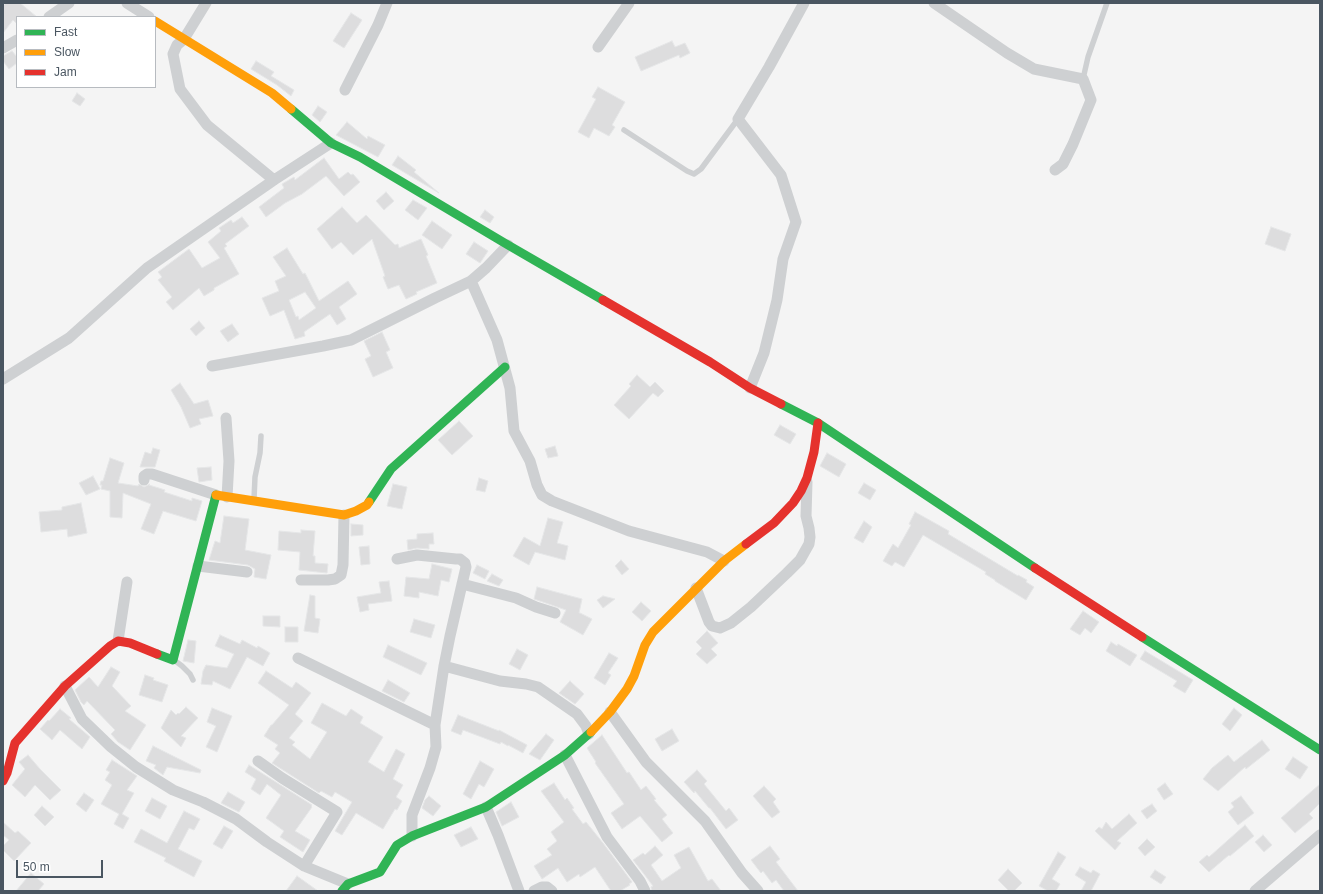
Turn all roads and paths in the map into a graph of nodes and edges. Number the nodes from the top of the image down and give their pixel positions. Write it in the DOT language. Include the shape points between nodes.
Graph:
graph roads {
  1 [pos="69,3"];
  2 [pos="127,3"];
  3 [pos="206,3"];
  4 [pos="387,3"];
  5 [pos="629,3"];
  6 [pos="804,3"];
  7 [pos="934,3"];
  8 [pos="1107,3"];
  9 [pos="50,16"];
  10 [pos="147,16"];
  11 [pos="156,22"];
  12 [pos="184,39"];
  13 [pos="16,41"];
  14 [pos="598,47"];
  15 [pos="3,48"];
  16 [pos="1083,80"];
  17 [pos="345,90"];
  18 [pos="738,119"];
  19 [pos="624,130"];
  20 [pos="331,143"];
  21 [pos="1055,170"];
  22 [pos="274,180"];
  23 [pos="508,245"];
  24 [pos="471,281"];
  25 [pos="212,366"];
  26 [pos="505,367"];
  27 [pos="3,379"];
  28 [pos="750,388"];
  29 [pos="226,418"];
  30 [pos="818,423"];
  31 [pos="261,436"];
  32 [pos="807,478"];
  33 [pos="144,480"];
  34 [pos="222,496"];
  35 [pos="254,501"];
  36 [pos="344,515"];
  37 [pos="396,559"];
  38 [pos="724,561"];
  39 [pos="198,566"];
  40 [pos="247,572"];
  41 [pos="301,580"];
  42 [pos="127,582"];
  43 [pos="462,584"];
  44 [pos="696,588"];
  45 [pos="555,613"];
  46 [pos="118,641"];
  47 [pos="298,658"];
  48 [pos="173,660"];
  49 [pos="444,666"];
  50 [pos="193,680"];
  51 [pos="65,686"];
  52 [pos="610,712"];
  53 [pos="435,725"];
  54 [pos="589,734"];
  55 [pos="1320,750"];
  56 [pos="564,755"];
  57 [pos="258,761"];
  58 [pos="3,781"];
  59 [pos="486,807"];
  60 [pos="1320,835"];
  61 [pos="412,836"];
  62 [pos="304,866"];
  63 [pos="345,887"];
  64 [pos="519,891"];
  65 [pos="534,891"];
  66 [pos="552,891"];
  67 [pos="644,891"];
  68 [pos="758,891"];
  69 [pos="1255,891"];
  1 -- 9 [label="street"];
  2 -- 10 [label="street"];
  3 -- 12 [label="street"];
  4 -- 17 [label="street"];
  5 -- 14 [label="street"];
  6 -- 18 [label="street"];
  7 -- 16 [label="street" via="1034,70"];
  8 -- 16 [label="lane" via="1088,57"];
  11 -- 12 [label="street"];
  12 -- 20 [label="street" via="272,93"];
  12 -- 22 [label="street" via="177,45 173,54 180,89 207,125"];
  13 -- 15 [label="street"];
  16 -- 21 [label="street" via="1091,100 1063,164"];
  18 -- 19 [label="lane" via="701,169 694,174"];
  18 -- 28 [label="street" via="781,175 796,222 783,259 777,300 764,354"];
  20 -- 22 [label="street"];
  20 -- 23 [label="street" via="360,157"];
  22 -- 27 [label="street" via="147,268 69,338"];
  23 -- 24 [label="street"];
  23 -- 28 [label="street"];
  24 -- 25 [label="street" via="351,340"];
  24 -- 26 [label="street" via="497,340"];
  26 -- 36 [label="street" via="391,469 367,505"];
  26 -- 38 [label="street" via="510,388 514,431 530,461 542,495 629,531 707,552"];
  28 -- 30 [label="street"];
  29 -- 34 [label="street" via="229,461"];
  30 -- 32 [label="street"];
  30 -- 55 [label="street" via="1050,578"];
  31 -- 35 [label="lane"];
  32 -- 38 [label="street" via="793,503 774,523"];
  32 -- 44 [label="street" via="806,516 810,528 809,544 800,560 787,573 751,607 731,623 720,628 712,626 709,622"];
  33 -- 34 [label="street" via="144,476 152,474"];
  34 -- 35 [label="street"];
  34 -- 39 [label="street"];
  35 -- 36 [label="street"];
  36 -- 41 [label="street" via="341,575 328,580"];
  37 -- 43 [label="street" via="417,555 460,559 466,567"];
  38 -- 44 [label="street"];
  39 -- 40 [label="street"];
  39 -- 48 [label="street"];
  42 -- 46 [label="street"];
  43 -- 45 [label="street" via="516,598"];
  43 -- 49 [label="street"];
  44 -- 52 [label="street" via="648,639 634,676"];
  46 -- 48 [label="street" via="130,643"];
  46 -- 51 [label="street"];
  47 -- 53 [label="street"];
  48 -- 50 [label="lane" via="182,666"];
  49 -- 53 [label="street"];
  49 -- 54 [label="street" via="500,681 538,687 577,714"];
  51 -- 58 [label="street" via="16,743"];
  51 -- 62 [label="street" via="82,718 121,756 173,790 236,819"];
  52 -- 54 [label="street"];
  52 -- 68 [label="street" via="646,762 705,821"];
  53 -- 61 [label="street" via="436,747 412,815"];
  54 -- 56 [label="street"];
  56 -- 59 [label="street"];
  56 -- 67 [label="street" via="607,837 640,881"];
  57 -- 62 [label="street" via="336,812"];
  59 -- 61 [label="street"];
  59 -- 64 [label="street"];
  60 -- 69 [label="street"];
  61 -- 63 [label="street" via="397,845 380,872"];
  62 -- 63 [label="street"];
  65 -- 66 [label="street" via="542,887"];
}
